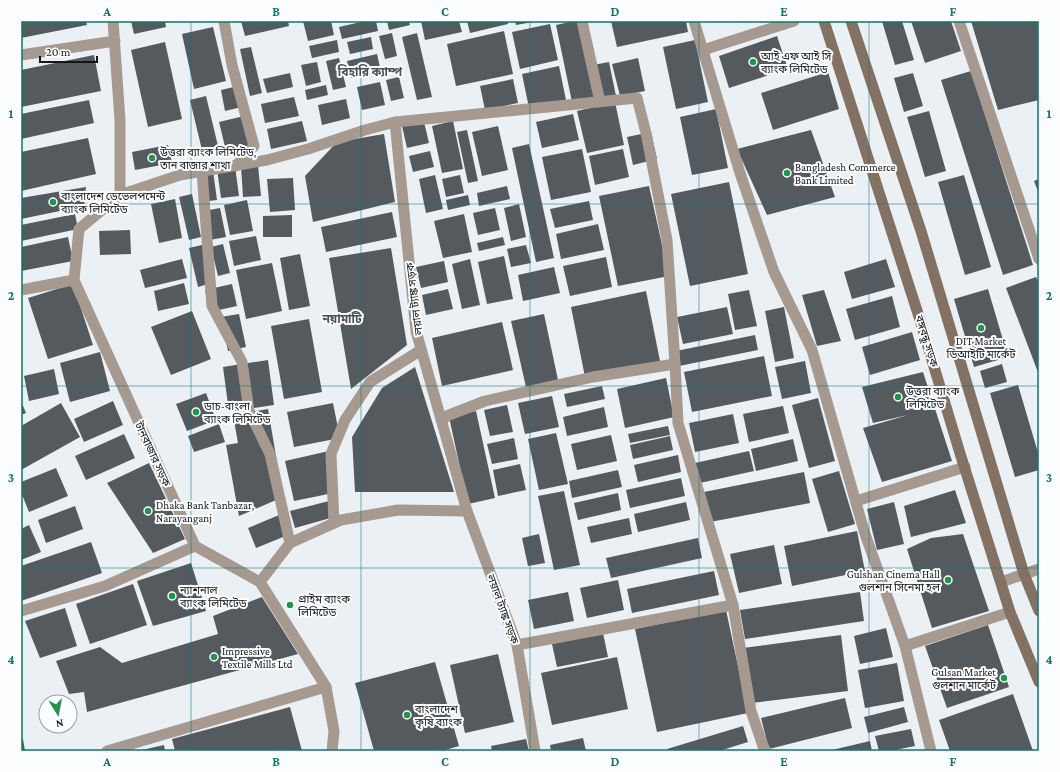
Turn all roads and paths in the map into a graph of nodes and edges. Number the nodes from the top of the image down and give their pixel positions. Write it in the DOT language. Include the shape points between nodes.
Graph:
graph roads {
  1 [pos="113,21"];
  2 [pos="224,21"];
  3 [pos="582,21"];
  4 [pos="694,21"];
  5 [pos="794,21"];
  6 [pos="824,21"];
  7 [pos="851,21"];
  8 [pos="959,21"];
  9 [pos="115,41"];
  10 [pos="703,50"];
  11 [pos="21,55"];
  12 [pos="600,102"];
  13 [pos="395,122"];
  14 [pos="236,166"];
  15 [pos="202,172"];
  16 [pos="120,196"];
  17 [pos="1039,259"];
  18 [pos="74,280"];
  19 [pos="21,290"];
  20 [pos="421,350"];
  21 [pos="675,364"];
  22 [pos="441,420"];
  23 [pos="965,467"];
  24 [pos="856,501"];
  25 [pos="466,511"];
  26 [pos="334,523"];
  27 [pos="290,543"];
  28 [pos="195,546"];
  29 [pos="1039,569"];
  30 [pos="1024,574"];
  31 [pos="260,582"];
  32 [pos="1001,582"];
  33 [pos="733,605"];
  34 [pos="21,611"];
  35 [pos="1039,611"];
  36 [pos="1010,612"];
  37 [pos="518,645"];
  38 [pos="905,646"];
  39 [pos="1039,682"];
  40 [pos="326,687"];
  41 [pos="107,751"];
  42 [pos="332,751"];
  43 [pos="535,751"];
  44 [pos="766,751"];
  45 [pos="930,751"];
  1 -- 9 [label="street"];
  2 -- 14 [label="street" via="232,65 254,146"];
  3 -- 12 [label="street"];
  4 -- 10 [label="street"];
  5 -- 10 [label="street"];
  6 -- 23 [label="main road, বঙ্গবন্ধু সড়ক"];
  7 -- 30 [label="main road" via="920,231"];
  8 -- 17 [label="street"];
  9 -- 11 [label="street"];
  9 -- 16 [label="street" via="120,120"];
  10 -- 24 [label="street" via="740,173 774,272 812,350"];
  12 -- 13 [label="street"];
  12 -- 21 [label="street" via="638,98 667,240"];
  13 -- 14 [label="street" via="308,149"];
  13 -- 20 [label="street, লয়াল ট্যাঙ্ক সড়ক" via="416,332"];
  14 -- 15 [label="street"];
  15 -- 16 [label="street" via="180,176"];
  15 -- 27 [label="street" via="212,306 242,362 249,411 270,454"];
  16 -- 18 [label="street" via="79,229"];
  18 -- 19 [label="street"];
  18 -- 28 [label="street, টানবাজার সড়ক"];
  20 -- 22 [label="street, লয়াল ট্যাঙ্ক সড়ক"];
  20 -- 26 [label="street" via="370,382 345,420 331,454"];
  21 -- 22 [label="street" via="593,377 485,400"];
  21 -- 33 [label="street" via="678,424"];
  22 -- 25 [label="street, লয়াল ট্যাঙ্ক সড়ক"];
  23 -- 24 [label="street"];
  23 -- 32 [label="main road, বঙ্গবন্ধু সড়ক"];
  24 -- 38 [label="street" via="865,534"];
  25 -- 26 [label="street" via="398,510"];
  25 -- 37 [label="street, লয়াল ট্যাঙ্ক সড়ক"];
  26 -- 27 [label="street"];
  27 -- 31 [label="street"];
  28 -- 31 [label="street"];
  28 -- 34 [label="street" via="105,586"];
  29 -- 30 [label="street"];
  30 -- 32 [label="street"];
  30 -- 35 [label="main road"];
  31 -- 40 [label="street"];
  32 -- 36 [label="main road, বঙ্গবন্ধু সড়ক"];
  33 -- 37 [label="street"];
  33 -- 44 [label="street" via="752,711"];
  36 -- 38 [label="street"];
  36 -- 39 [label="main road, বঙ্গবন্ধু সড়ক"];
  37 -- 43 [label="street, লয়াল ট্যাঙ্ক সড়ক"];
  38 -- 45 [label="street"];
  40 -- 41 [label="street"];
  40 -- 42 [label="street" via="334,731"];
}
